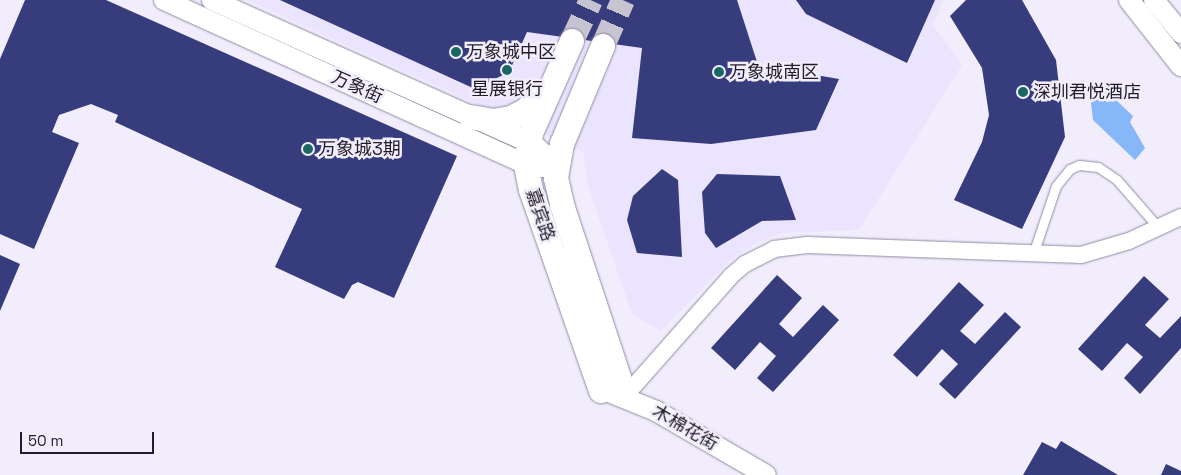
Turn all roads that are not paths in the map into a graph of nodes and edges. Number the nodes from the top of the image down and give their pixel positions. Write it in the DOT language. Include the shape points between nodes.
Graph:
graph roads {
  1 [pos="164,0"];
  2 [pos="212,0"];
  3 [pos="1129,0"];
  4 [pos="1154,0"];
  5 [pos="1181,33"];
  6 [pos="572,41"];
  7 [pos="604,46"];
  8 [pos="1181,66"];
  9 [pos="559,67"];
  10 [pos="471,117"];
  11 [pos="527,153"];
  12 [pos="555,170"];
  13 [pos="1181,217"];
  14 [pos="1158,227"];
  15 [pos="1032,254"];
  16 [pos="601,391"];
  17 [pos="625,396"];
  18 [pos="766,475"];
  1 -- 11 [label="street, 万象街"];
  2 -- 10 [label="street, 万象街"];
  3 -- 8 [label="street"];
  4 -- 5 [label="street"];
  6 -- 9 [label="main road"];
  7 -- 12 [label="main road"];
  9 -- 10 [label="main road" via="538,99 520,114 499,121"];
  9 -- 11 [label="main road"];
  10 -- 11 [label="street, 万象街"];
  11 -- 12 [label="street, 万象街" via="539,148"];
  11 -- 16 [label="main road, 嘉宾路" via="531,190"];
  12 -- 17 [label="main road, 嘉宾路"];
  13 -- 14 [label="street"];
  14 -- 15 [label="street" via="1096,252"];
  14 -- 15 [label="lane" via="1117,180 1098,167 1079,165 1070,169 1056,186"];
  15 -- 17 [label="street" via="807,245 774,249 745,264 731,276"];
  16 -- 17 [label="street, 木棉花街"];
  17 -- 18 [label="street, 木棉花街"];
}
